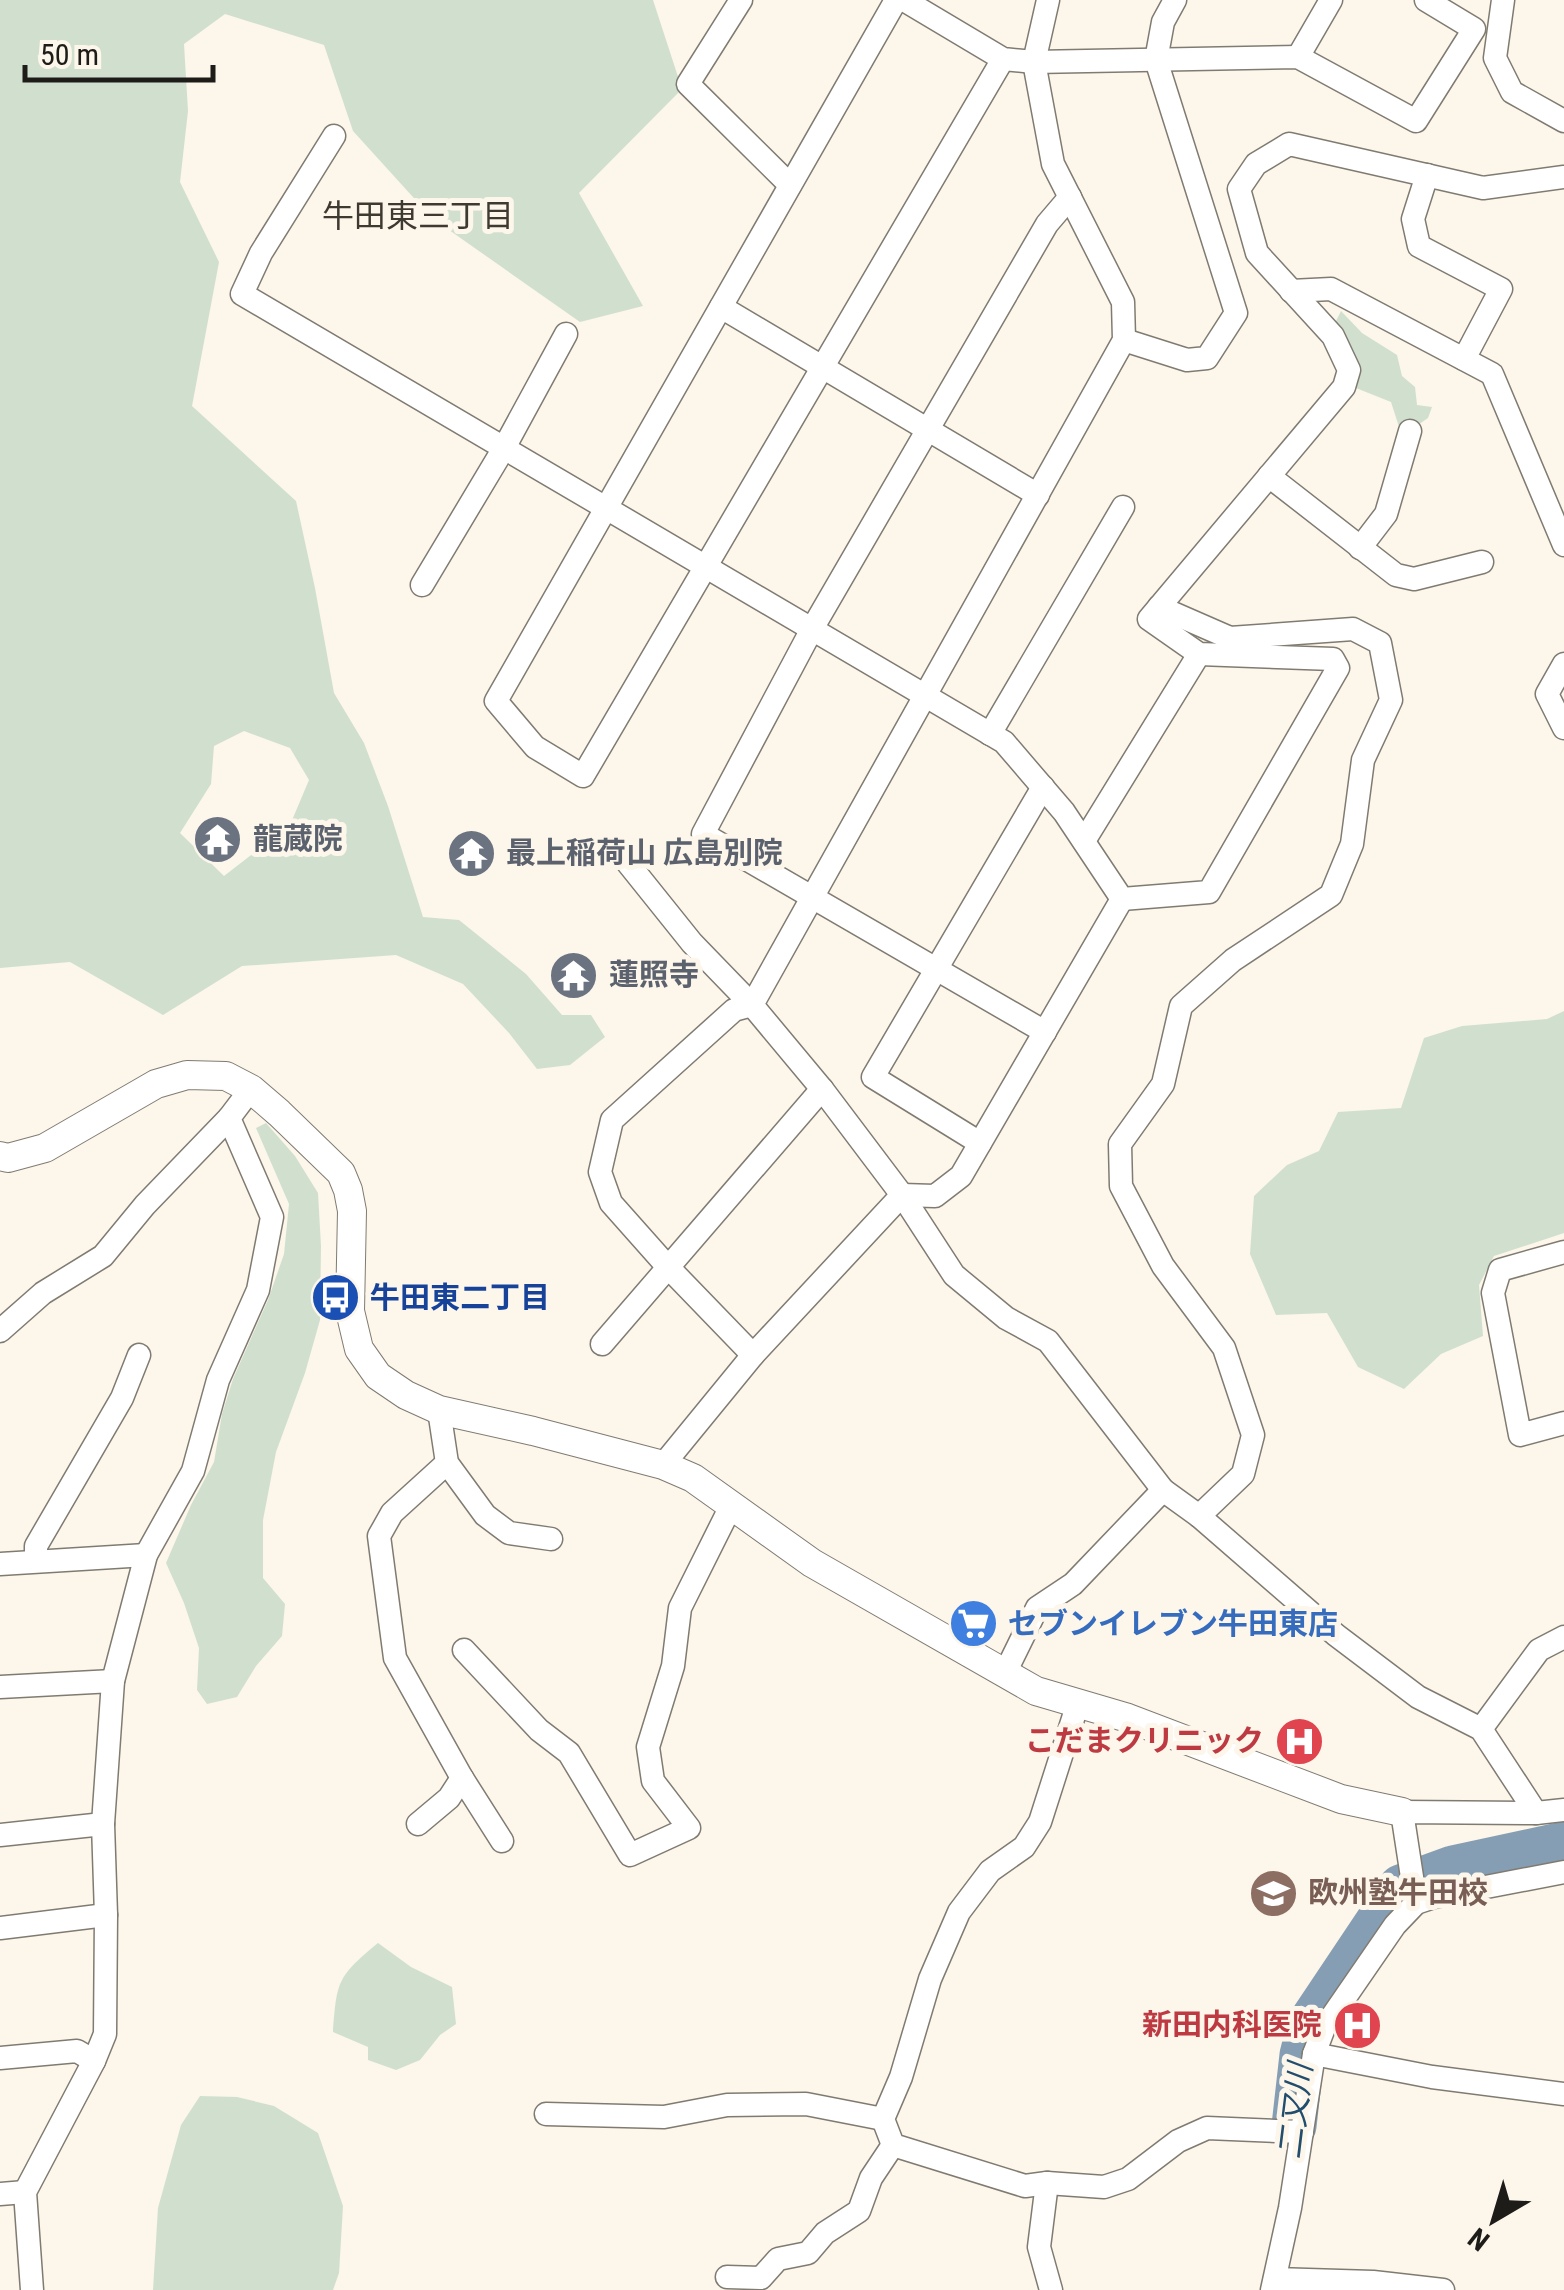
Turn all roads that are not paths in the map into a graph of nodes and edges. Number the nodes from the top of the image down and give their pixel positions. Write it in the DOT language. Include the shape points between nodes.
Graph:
graph roads {
  1 [pos="741,0"];
  2 [pos="896,0"];
  3 [pos="904,0"];
  4 [pos="1048,0"];
  5 [pos="1175,0"];
  6 [pos="1330,0"];
  7 [pos="1426,0"];
  8 [pos="1503,0"];
  9 [pos="1298,57"];
  10 [pos="1003,59"];
  11 [pos="1156,60"];
  12 [pos="1034,62"];
  13 [pos="1564,121"];
  14 [pos="334,136"];
  15 [pos="1427,176"];
  16 [pos="1564,178"];
  17 [pos="790,186"];
  18 [pos="1070,197"];
  19 [pos="1291,291"];
  20 [pos="721,307"];
  21 [pos="566,334"];
  22 [pos="1124,340"];
  23 [pos="1464,360"];
  24 [pos="822,367"];
  25 [pos="926,428"];
  26 [pos="1410,430"];
  27 [pos="504,448"];
  28 [pos="1269,476"];
  29 [pos="1038,494"];
  30 [pos="1122,506"];
  31 [pos="606,508"];
  32 [pos="1564,545"];
  33 [pos="1360,548"];
  34 [pos="1482,562"];
  35 [pos="706,566"];
  36 [pos="422,585"];
  37 [pos="1159,607"];
  38 [pos="812,629"];
  39 [pos="1199,654"];
  40 [pos="1564,664"];
  41 [pos="925,696"];
  42 [pos="1564,728"];
  43 [pos="990,734"];
  44 [pos="1043,788"];
  45 [pos="1084,842"];
  46 [pos="620,852"];
  47 [pos="812,898"];
  48 [pos="1122,899"];
  49 [pos="937,969"];
  50 [pos="752,1005"];
  51 [pos="1045,1032"];
  52 [pos="822,1089"];
  53 [pos="252,1090"];
  54 [pos="229,1118"];
  55 [pos="980,1143"];
  56 [pos="0,1156"];
  57 [pos="902,1194"];
  58 [pos="1564,1252"];
  59 [pos="667,1266"];
  60 [pos="0,1332"];
  61 [pos="602,1344"];
  62 [pos="139,1355"];
  63 [pos="753,1355"];
  64 [pos="439,1410"];
  65 [pos="1564,1422"];
  66 [pos="447,1463"];
  67 [pos="663,1465"];
  68 [pos="1163,1490"];
  69 [pos="732,1504"];
  70 [pos="1199,1516"];
  71 [pos="551,1538"];
  72 [pos="146,1554"];
  73 [pos="36,1560"];
  74 [pos="0,1564"];
  75 [pos="1564,1637"];
  76 [pos="464,1650"];
  77 [pos="1004,1673"];
  78 [pos="113,1681"];
  79 [pos="0,1687"];
  80 [pos="1078,1703"];
  81 [pos="1480,1730"];
  82 [pos="462,1778"];
  83 [pos="1564,1810"];
  84 [pos="1402,1812"];
  85 [pos="1536,1813"];
  86 [pos="103,1824"];
  87 [pos="418,1824"];
  88 [pos="0,1835"];
  89 [pos="502,1840"];
  90 [pos="1564,1872"];
  91 [pos="1416,1904"];
  92 [pos="106,1915"];
  93 [pos="0,1928"];
  94 [pos="1314,2054"];
  95 [pos="0,2058"];
  96 [pos="94,2061"];
  97 [pos="1564,2094"];
  98 [pos="546,2114"];
  99 [pos="883,2119"];
  100 [pos="1302,2132"];
  101 [pos="894,2144"];
  102 [pos="1048,2183"];
  103 [pos="25,2192"];
  104 [pos="0,2194"];
  105 [pos="728,2277"];
  106 [pos="1273,2285"];
  107 [pos="32,2290"];
  108 [pos="1051,2290"];
  109 [pos="1443,2290"];
  1 -- 17 [label="street" via="688,84"];
  2 -- 17 [label="street"];
  3 -- 10 [label="street"];
  4 -- 12 [label="street"];
  5 -- 11 [label="street"];
  6 -- 9 [label="street"];
  7 -- 9 [label="street" via="1474,30 1416,120"];
  8 -- 13 [label="street" via="1495,58 1512,92"];
  9 -- 11 [label="street"];
  10 -- 12 [label="street"];
  10 -- 24 [label="street"];
  11 -- 12 [label="street"];
  11 -- 22 [label="street" via="1236,312 1207,358 1187,360"];
  12 -- 18 [label="street" via="1053,164"];
  14 -- 27 [label="street" via="242,294"];
  15 -- 16 [label="street" via="1483,188"];
  15 -- 19 [label="street" via="1289,144 1256,164 1239,189 1256,253"];
  15 -- 23 [label="street" via="1413,219 1418,246 1501,288"];
  17 -- 20 [label="street"];
  18 -- 22 [label="street" via="1123,302"];
  18 -- 25 [label="street" via="1047,224"];
  19 -- 23 [label="street" via="1331,290"];
  19 -- 28 [label="street" via="1333,336 1349,370 1344,387"];
  20 -- 24 [label="street"];
  20 -- 31 [label="street"];
  21 -- 27 [label="street"];
  22 -- 29 [label="street"];
  23 -- 32 [label="street" via="1492,374"];
  24 -- 25 [label="street"];
  24 -- 35 [label="street"];
  25 -- 29 [label="street"];
  25 -- 38 [label="street"];
  26 -- 33 [label="street" via="1386,514"];
  27 -- 31 [label="street"];
  27 -- 36 [label="street"];
  28 -- 33 [label="street"];
  28 -- 37 [label="street"];
  29 -- 41 [label="street"];
  30 -- 43 [label="street"];
  31 -- 35 [label="street"];
  31 -- 35 [label="street" via="496,701 535,747 583,776"];
  33 -- 34 [label="street" via="1396,576"];
  35 -- 38 [label="street"];
  37 -- 39 [label="street" via="1149,618"];
  37 -- 70 [label="street" via="1230,638 1353,629 1380,643 1391,700 1363,760 1352,844 1331,894 1233,960 1181,1006 1163,1084 1120,1144 1121,1186 1164,1266 1224,1348 1253,1435 1243,1474"];
  38 -- 41 [label="street"];
  38 -- 47 [label="street" via="703,834"];
  39 -- 45 [label="street"];
  39 -- 48 [label="street" via="1333,658 1338,668 1209,892"];
  40 -- 42 [label="street" via="1547,694"];
  41 -- 43 [label="street"];
  41 -- 47 [label="street"];
  43 -- 44 [label="street"];
  44 -- 45 [label="street"];
  44 -- 49 [label="street"];
  45 -- 48 [label="street"];
  46 -- 50 [label="street"];
  47 -- 49 [label="street"];
  47 -- 50 [label="street"];
  48 -- 51 [label="street"];
  49 -- 51 [label="street"];
  49 -- 55 [label="street" via="873,1078"];
  50 -- 52 [label="street"];
  50 -- 59 [label="street" via="734,1010 612,1120 600,1172 611,1204"];
  51 -- 55 [label="street"];
  52 -- 57 [label="street"];
  52 -- 59 [label="street"];
  53 -- 54 [label="street"];
  53 -- 56 [label="street" via="226,1076 187,1075 156,1084 45,1148"];
  53 -- 64 [label="street" via="341,1172 352,1211 350,1311 359,1349 378,1376"];
  54 -- 60 [label="street" via="103,1256 42,1293"];
  54 -- 72 [label="street" via="272,1217 269,1236 258,1290 218,1380 193,1472"];
  55 -- 57 [label="street" via="961,1176 935,1196"];
  57 -- 63 [label="street"];
  57 -- 68 [label="street" via="954,1275 1006,1318 1048,1341"];
  58 -- 65 [label="street" via="1500,1270 1493,1293 1520,1436"];
  59 -- 61 [label="street"];
  59 -- 63 [label="street"];
  62 -- 73 [label="street" via="122,1398 36,1546"];
  63 -- 67 [label="street"];
  64 -- 66 [label="street"];
  64 -- 67 [label="street"];
  66 -- 71 [label="street" via="484,1515 510,1533"];
  66 -- 82 [label="street" via="392,1513 379,1536 395,1658"];
  67 -- 69 [label="street"];
  68 -- 70 [label="street"];
  68 -- 77 [label="street" via="1073,1584 1037,1608"];
  69 -- 76 [label="street" via="680,1608 672,1666 648,1747 653,1781 688,1828 630,1855 569,1753"];
  69 -- 77 [label="street" via="812,1563"];
  70 -- 81 [label="street" via="1336,1635 1418,1697"];
  72 -- 73 [label="street"];
  72 -- 78 [label="street"];
  73 -- 74 [label="street"];
  75 -- 81 [label="street" via="1538,1650"];
  77 -- 80 [label="street"];
  78 -- 79 [label="street"];
  78 -- 86 [label="street"];
  80 -- 84 [label="street" via="1341,1800"];
  80 -- 99 [label="street" via="1040,1822 1024,1848 990,1870 959,1912"];
  81 -- 85 [label="street"];
  82 -- 87 [label="street"];
  82 -- 89 [label="street"];
  83 -- 85 [label="street"];
  84 -- 85 [label="street"];
  84 -- 91 [label="street"];
  86 -- 88 [label="street"];
  86 -- 92 [label="street"];
  90 -- 91 [label="street"];
  91 -- 94 [label="street" via="1324,2028"];
  92 -- 93 [label="street"];
  92 -- 96 [label="street" via="104,2034"];
  94 -- 97 [label="street"];
  94 -- 100 [label="street"];
  95 -- 96 [label="street" via="77,2051"];
  96 -- 103 [label="street"];
  98 -- 99 [label="street" via="664,2117 727,2104 806,2104"];
  99 -- 101 [label="street"];
  100 -- 102 [label="street" via="1206,2128 1128,2179 1104,2187"];
  100 -- 106 [label="street"];
  101 -- 102 [label="street" via="1025,2186"];
  101 -- 105 [label="street" via="859,2211 825,2232 808,2253 778,2260 761,2278"];
  102 -- 108 [label="street" via="1038,2247"];
  103 -- 104 [label="street"];
  103 -- 107 [label="street"];
  106 -- 109 [label="street" via="1373,2282"];
}
